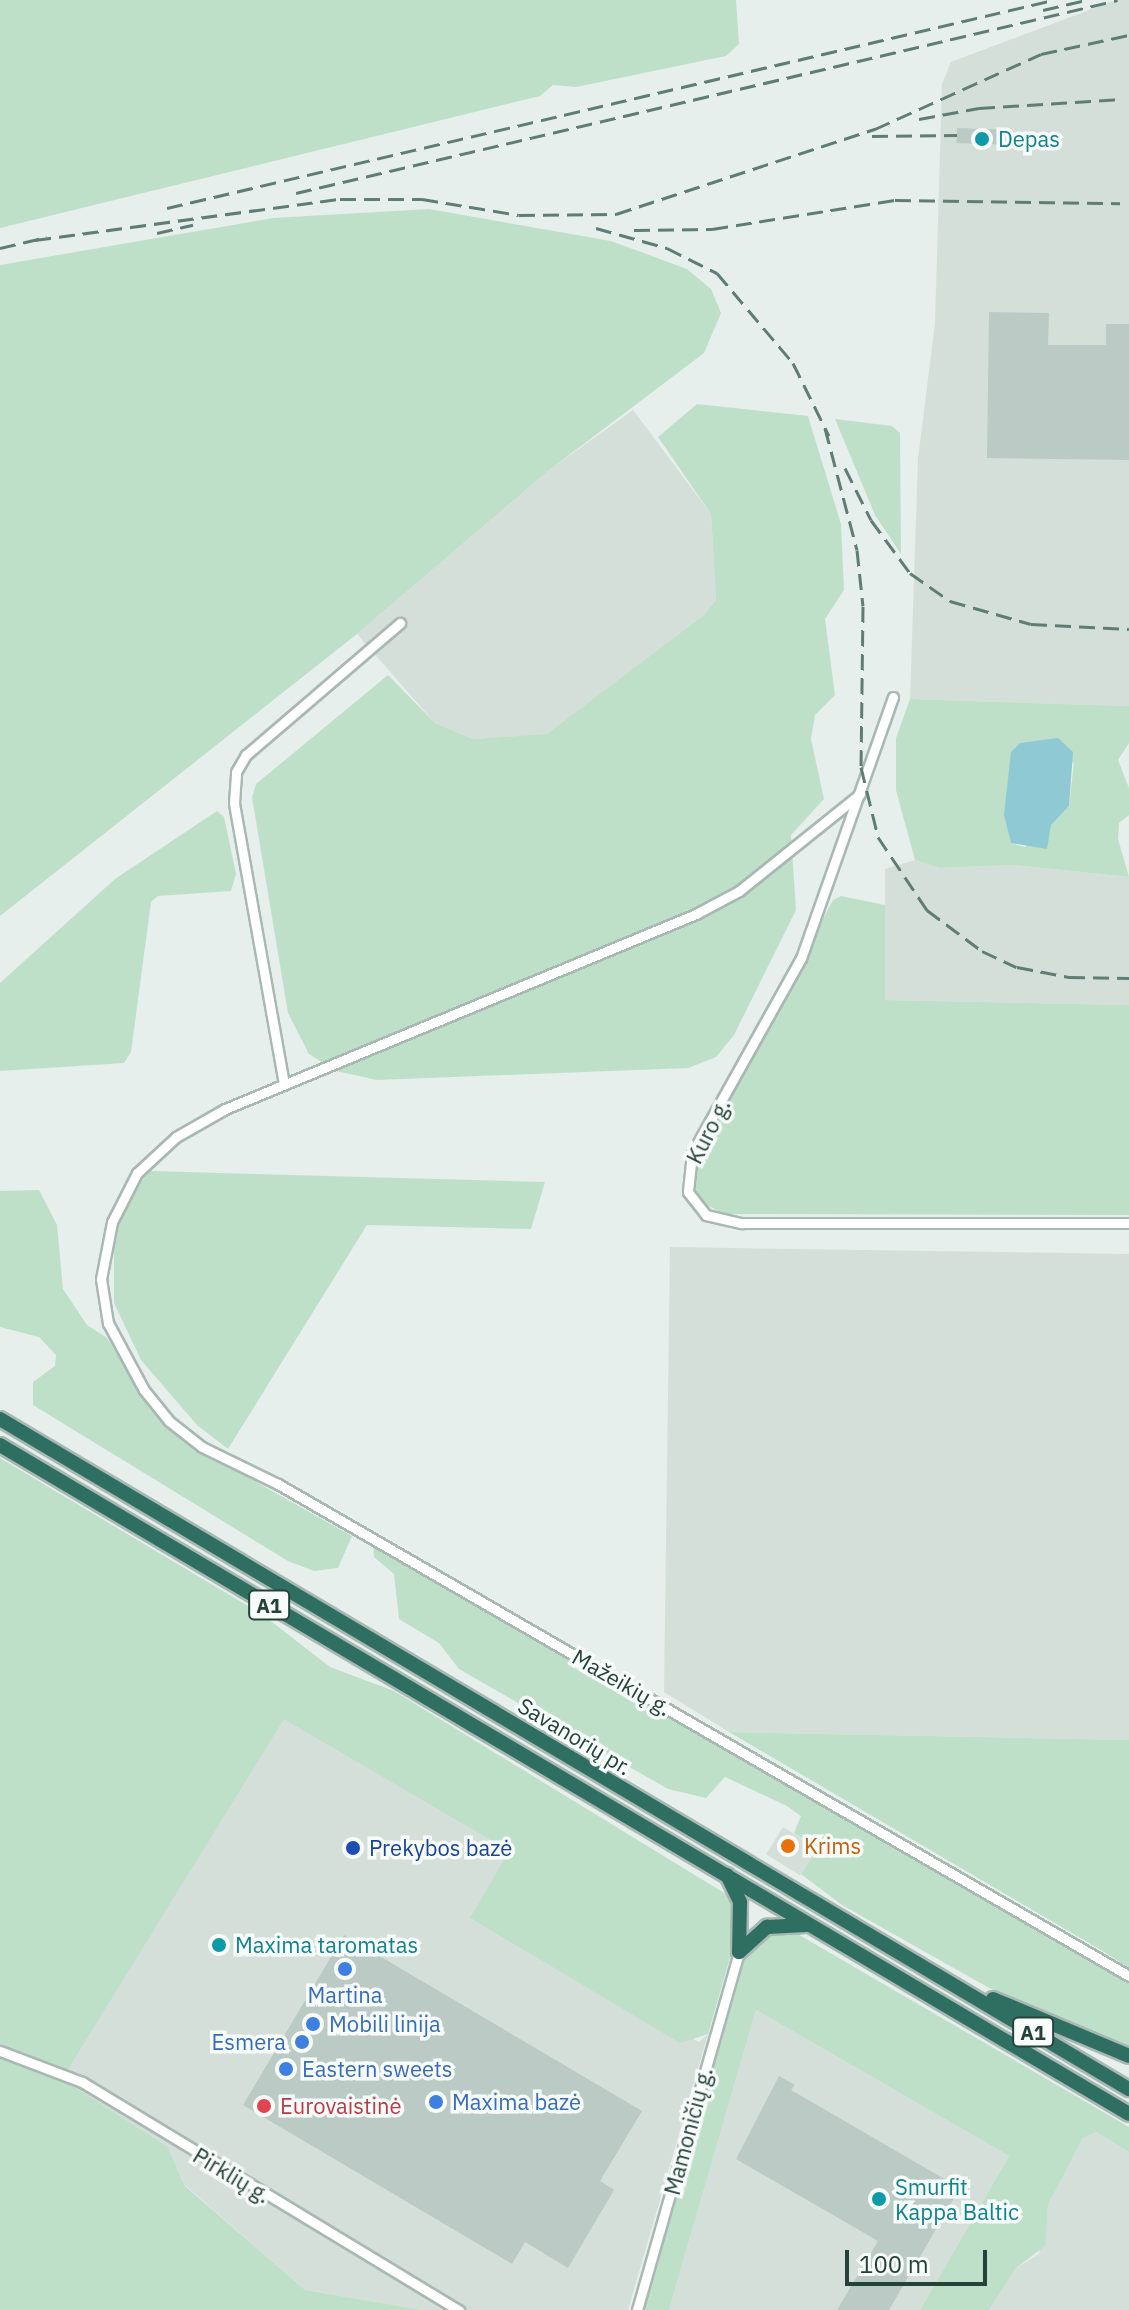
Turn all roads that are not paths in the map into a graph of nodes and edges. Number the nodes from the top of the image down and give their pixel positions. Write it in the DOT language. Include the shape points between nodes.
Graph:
graph roads {
  1 [pos="400,623"];
  2 [pos="893,697"];
  3 [pos="860,794"];
  4 [pos="284,1084"];
  5 [pos="1129,1223"];
  6 [pos="0,1419"];
  7 [pos="0,1445"];
  8 [pos="726,1875"];
  9 [pos="811,1925"];
  10 [pos="739,1952"];
  11 [pos="936,1975"];
  12 [pos="1129,1976"];
  13 [pos="0,2051"];
  14 [pos="1129,2056"];
  15 [pos="1129,2089"];
  16 [pos="1129,2114"];
  17 [pos="459,2310"];
  18 [pos="637,2310"];
  1 -- 4 [label="street" via="246,755 236,772 234,803"];
  2 -- 3 [label="street, Kuro g."];
  3 -- 4 [label="street, Mažeikių g." via="739,891 696,914"];
  3 -- 5 [label="street, Kuro g." via="801,958 692,1153 686,1176 695,1206 719,1221 742,1223"];
  4 -- 12 [label="street, Mažeikių g." via="176,1137 123,1194 101,1279 108,1323 131,1370 169,1421 202,1447 278,1484"];
  6 -- 11 [label="highway, Savanorių pr. / A1"];
  7 -- 8 [label="highway, Savanorių pr. / A1"];
  8 -- 9 [label="highway, Savanorių pr. / A1"];
  8 -- 10 [label="highway" via="740,1902"];
  9 -- 10 [label="highway" via="767,1927"];
  9 -- 16 [label="highway, Savanorių pr. / A1"];
  10 -- 18 [label="street, Mamoničių g."];
  11 -- 14 [label="highway"];
  11 -- 15 [label="highway, Savanorių pr. / A1"];
  13 -- 17 [label="street, Pirklių g." via="82,2082"];
}
